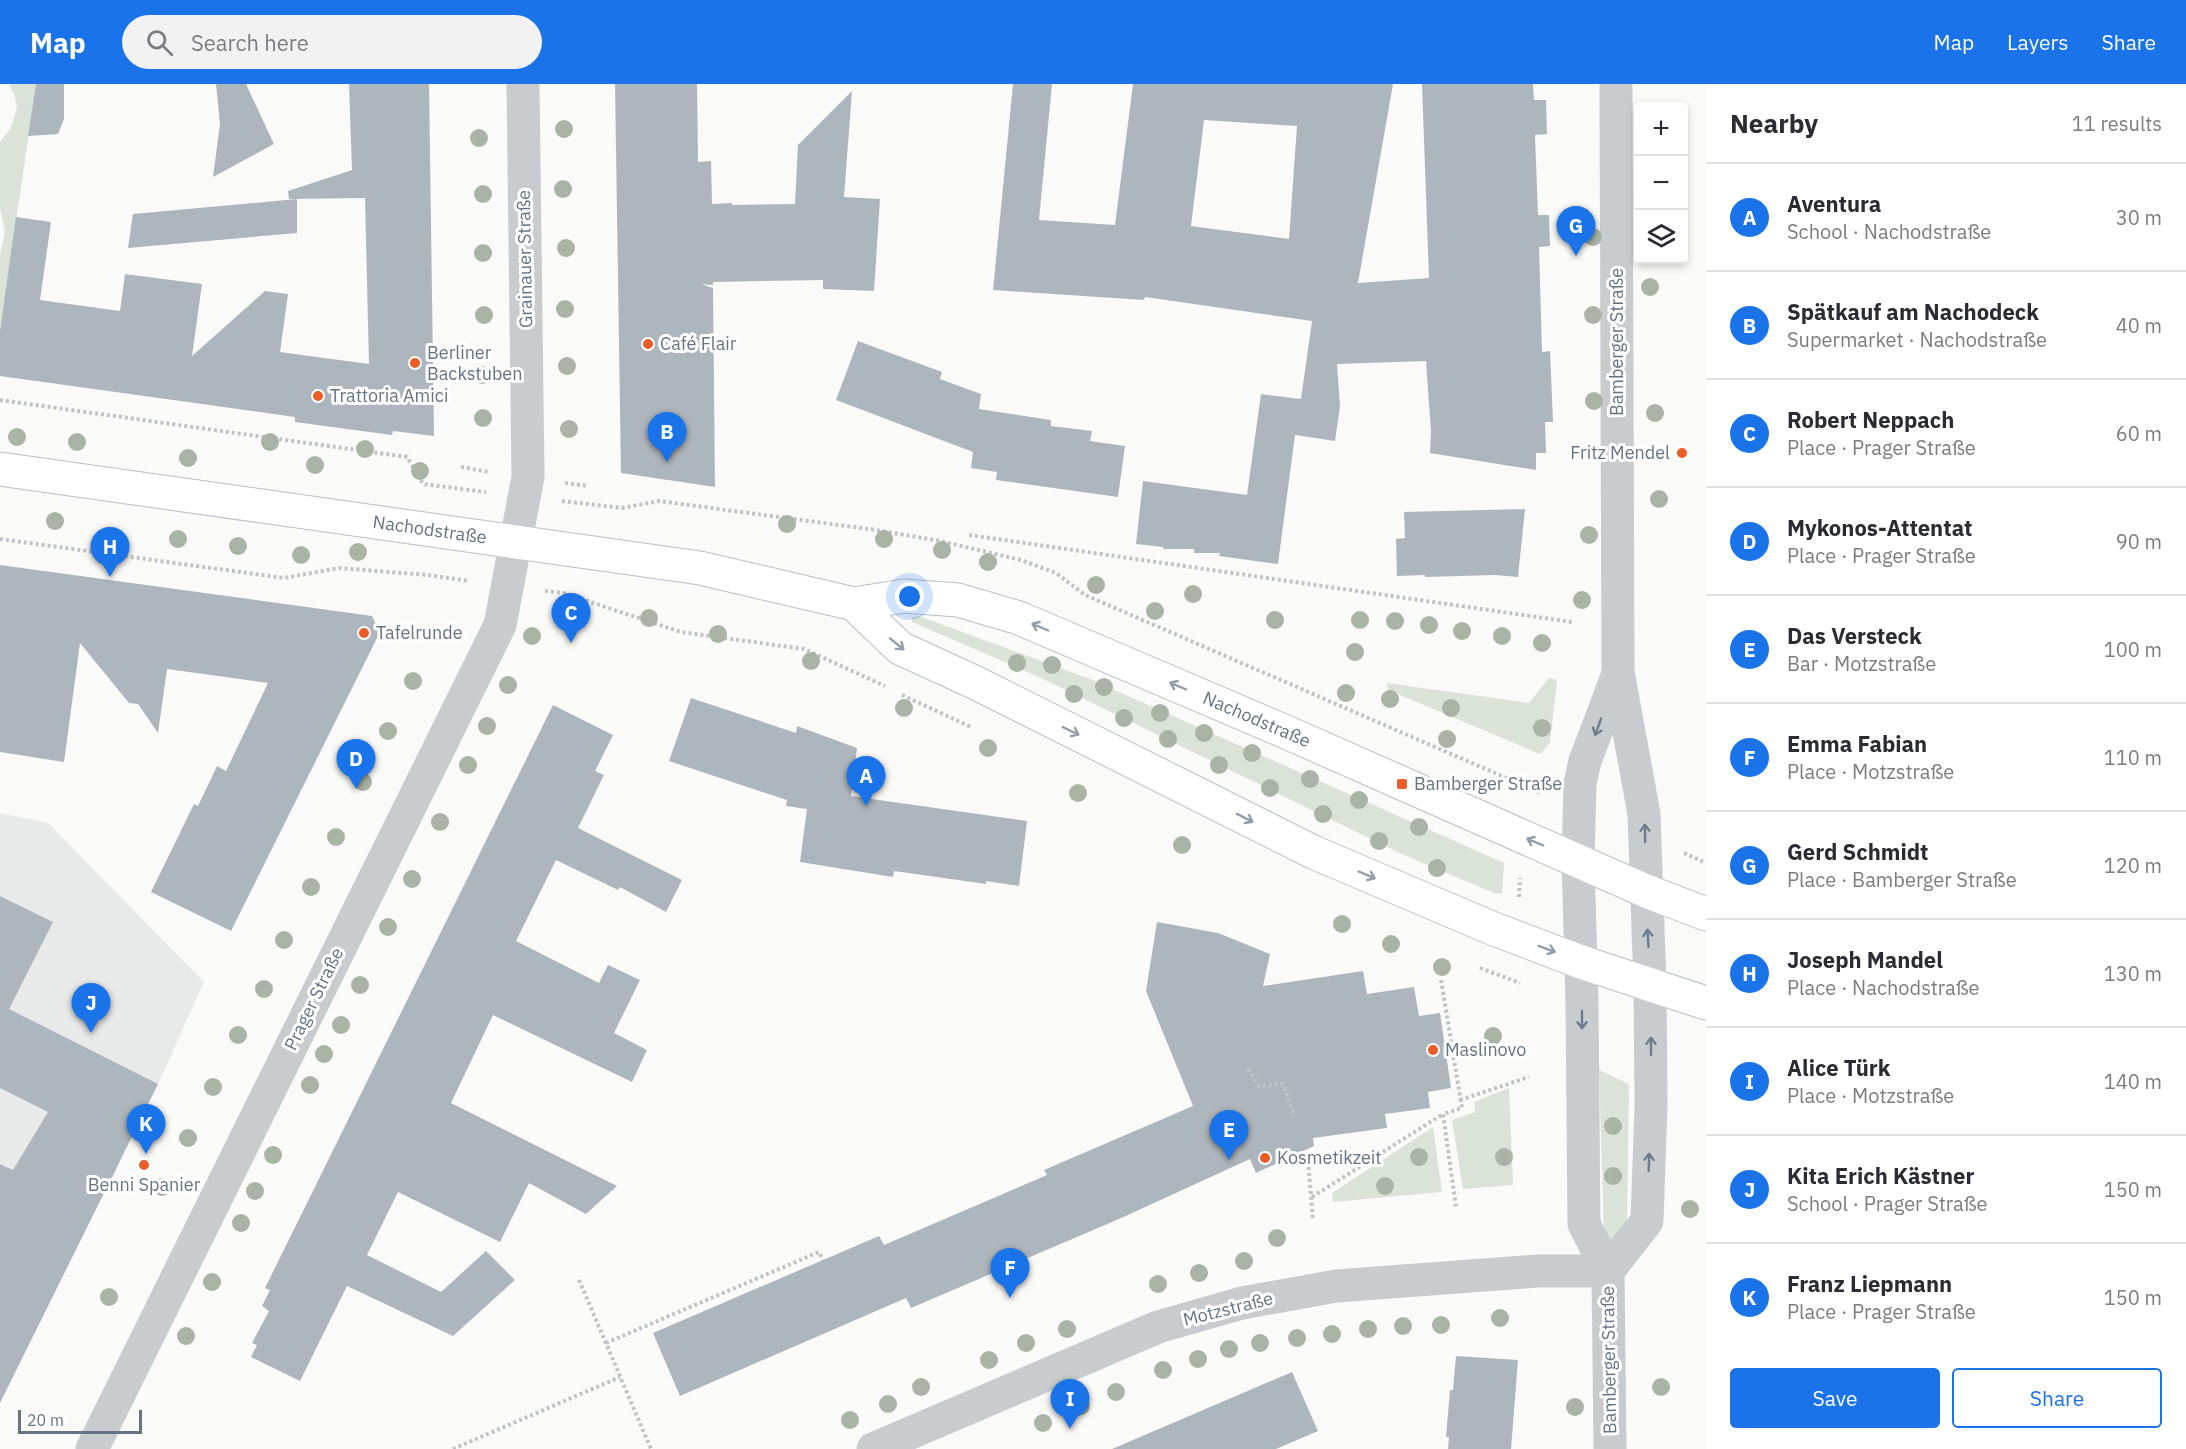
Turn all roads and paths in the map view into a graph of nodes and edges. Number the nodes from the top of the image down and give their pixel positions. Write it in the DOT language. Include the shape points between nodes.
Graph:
graph roads {
  1 [pos="523,84"];
  2 [pos="1616,84"];
  3 [pos="0,400"];
  4 [pos="461,467"];
  5 [pos="0,469"];
  6 [pos="489,471"];
  7 [pos="565,483"];
  8 [pos="588,486"];
  9 [pos="440,487"];
  10 [pos="969,534"];
  11 [pos="0,539"];
  12 [pos="516,542"];
  13 [pos="428,575"];
  14 [pos="589,602"];
  15 [pos="855,604"];
  16 [pos="1572,622"];
  17 [pos="1618,672"];
  18 [pos="889,688"];
  19 [pos="899,693"];
  20 [pos="974,728"];
  21 [pos="1578,859"];
  22 [pos="1520,868"];
  23 [pos="1646,891"];
  24 [pos="1519,899"];
  25 [pos="1706,914"];
  26 [pos="1581,962"];
  27 [pos="1470,963"];
  28 [pos="1502,978"];
  29 [pos="1441,980"];
  30 [pos="1650,985"];
  31 [pos="1706,1003"];
  32 [pos="1248,1069"];
  33 [pos="1528,1077"];
  34 [pos="1460,1100"];
  35 [pos="1443,1114"];
  36 [pos="1294,1118"];
  37 [pos="1308,1161"];
  38 [pos="1312,1197"];
  39 [pos="1456,1208"];
  40 [pos="1313,1219"];
  41 [pos="823,1260"];
  42 [pos="1608,1271"];
  43 [pos="579,1280"];
  44 [pos="606,1342"];
  45 [pos="620,1377"];
  46 [pos="92,1449"];
  47 [pos="453,1449"];
  48 [pos="651,1449"];
  49 [pos="873,1449"];
  50 [pos="1610,1449"];
  1 -- 12 [label="street, Grainauer Straße" via="528,477"];
  2 -- 17 [label="street, Bamberger Straße"];
  3 -- 9 [label="path" via="407,457 423,484"];
  4 -- 6 [label="path"];
  5 -- 12 [label="main road, Nachodstraße"];
  7 -- 8 [label="path"];
  10 -- 16 [label="path"];
  11 -- 13 [label="path" via="284,578 339,568"];
  12 -- 15 [label="main road, Nachodstraße" via="700,568"];
  12 -- 46 [label="street, Prager Straße" via="500,625"];
  14 -- 18 [label="path" via="681,632 804,649"];
  21 -- 15 [label="main road, Nachodstraße, one-way" via="1019,618 958,600 904,596"];
  15 -- 26 [label="main road, one-way" via="900,648 1313,852"];
  17 -- 21 [label="street, Bamberger Straße, one-way" via="1580,784"];
  23 -- 17 [label="street, Bamberger Straße, one-way" via="1644,814"];
  19 -- 20 [label="path"];
  21 -- 23 [label="main road, Nachodstraße"];
  21 -- 26 [label="street, Bamberger Straße"];
  22 -- 24 [label="path"];
  23 -- 25 [label="main road, Nachodstraße"];
  30 -- 23 [label="street, Bamberger Straße, one-way"];
  26 -- 30 [label="main road"];
  26 -- 42 [label="street, Bamberger Straße, one-way" via="1584,1224"];
  27 -- 28 [label="path"];
  29 -- 34 [label="path"];
  30 -- 31 [label="main road"];
  42 -- 30 [label="street, Bamberger Straße, one-way" via="1647,1221"];
  32 -- 36 [label="path" via="1259,1086 1283,1084"];
  33 -- 34 [label="path"];
  34 -- 35 [label="path" via="1462,1108"];
  35 -- 38 [label="path"];
  35 -- 39 [label="path"];
  37 -- 38 [label="path"];
  38 -- 40 [label="path"];
  41 -- 44 [label="path" via="819,1252"];
  42 -- 49 [label="street, Motzstraße" via="1538,1271 1336,1286 1242,1303 1158,1327"];
  42 -- 50 [label="street, Bamberger Straße"];
  43 -- 44 [label="path"];
  44 -- 45 [label="path"];
  45 -- 47 [label="path"];
  45 -- 48 [label="path"];
}
